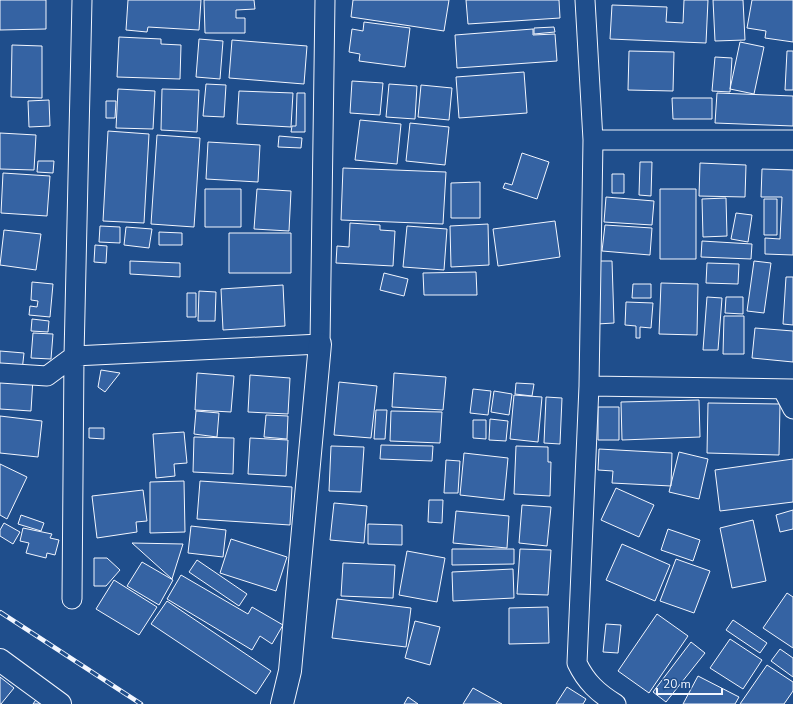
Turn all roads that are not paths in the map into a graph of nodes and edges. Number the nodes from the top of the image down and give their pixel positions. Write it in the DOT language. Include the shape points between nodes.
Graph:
graph roads {
  1 [pos="82,0"];
  2 [pos="325,0"];
  3 [pos="585,0"];
  4 [pos="593,140"];
  5 [pos="793,140"];
  6 [pos="320,344"];
  7 [pos="74,356"];
  8 [pos="0,373"];
  9 [pos="589,386"];
  10 [pos="788,389"];
  11 [pos="793,409"];
  12 [pos="72,599"];
  13 [pos="0,660"];
  14 [pos="60,704"];
  15 [pos="282,704"];
  16 [pos="616,704"];
  1 -- 7 [label="street"];
  2 -- 6 [label="street"];
  3 -- 4 [label="street"];
  4 -- 5 [label="street"];
  4 -- 9 [label="street"];
  6 -- 7 [label="street"];
  6 -- 15 [label="main road" via="290,671"];
  7 -- 8 [label="street" via="47,376"];
  7 -- 12 [label="street"];
  9 -- 10 [label="street"];
  9 -- 16 [label="street" via="577,663 584,677 604,697"];
  10 -- 11 [label="street"];
  13 -- 14 [label="main road"];
}
